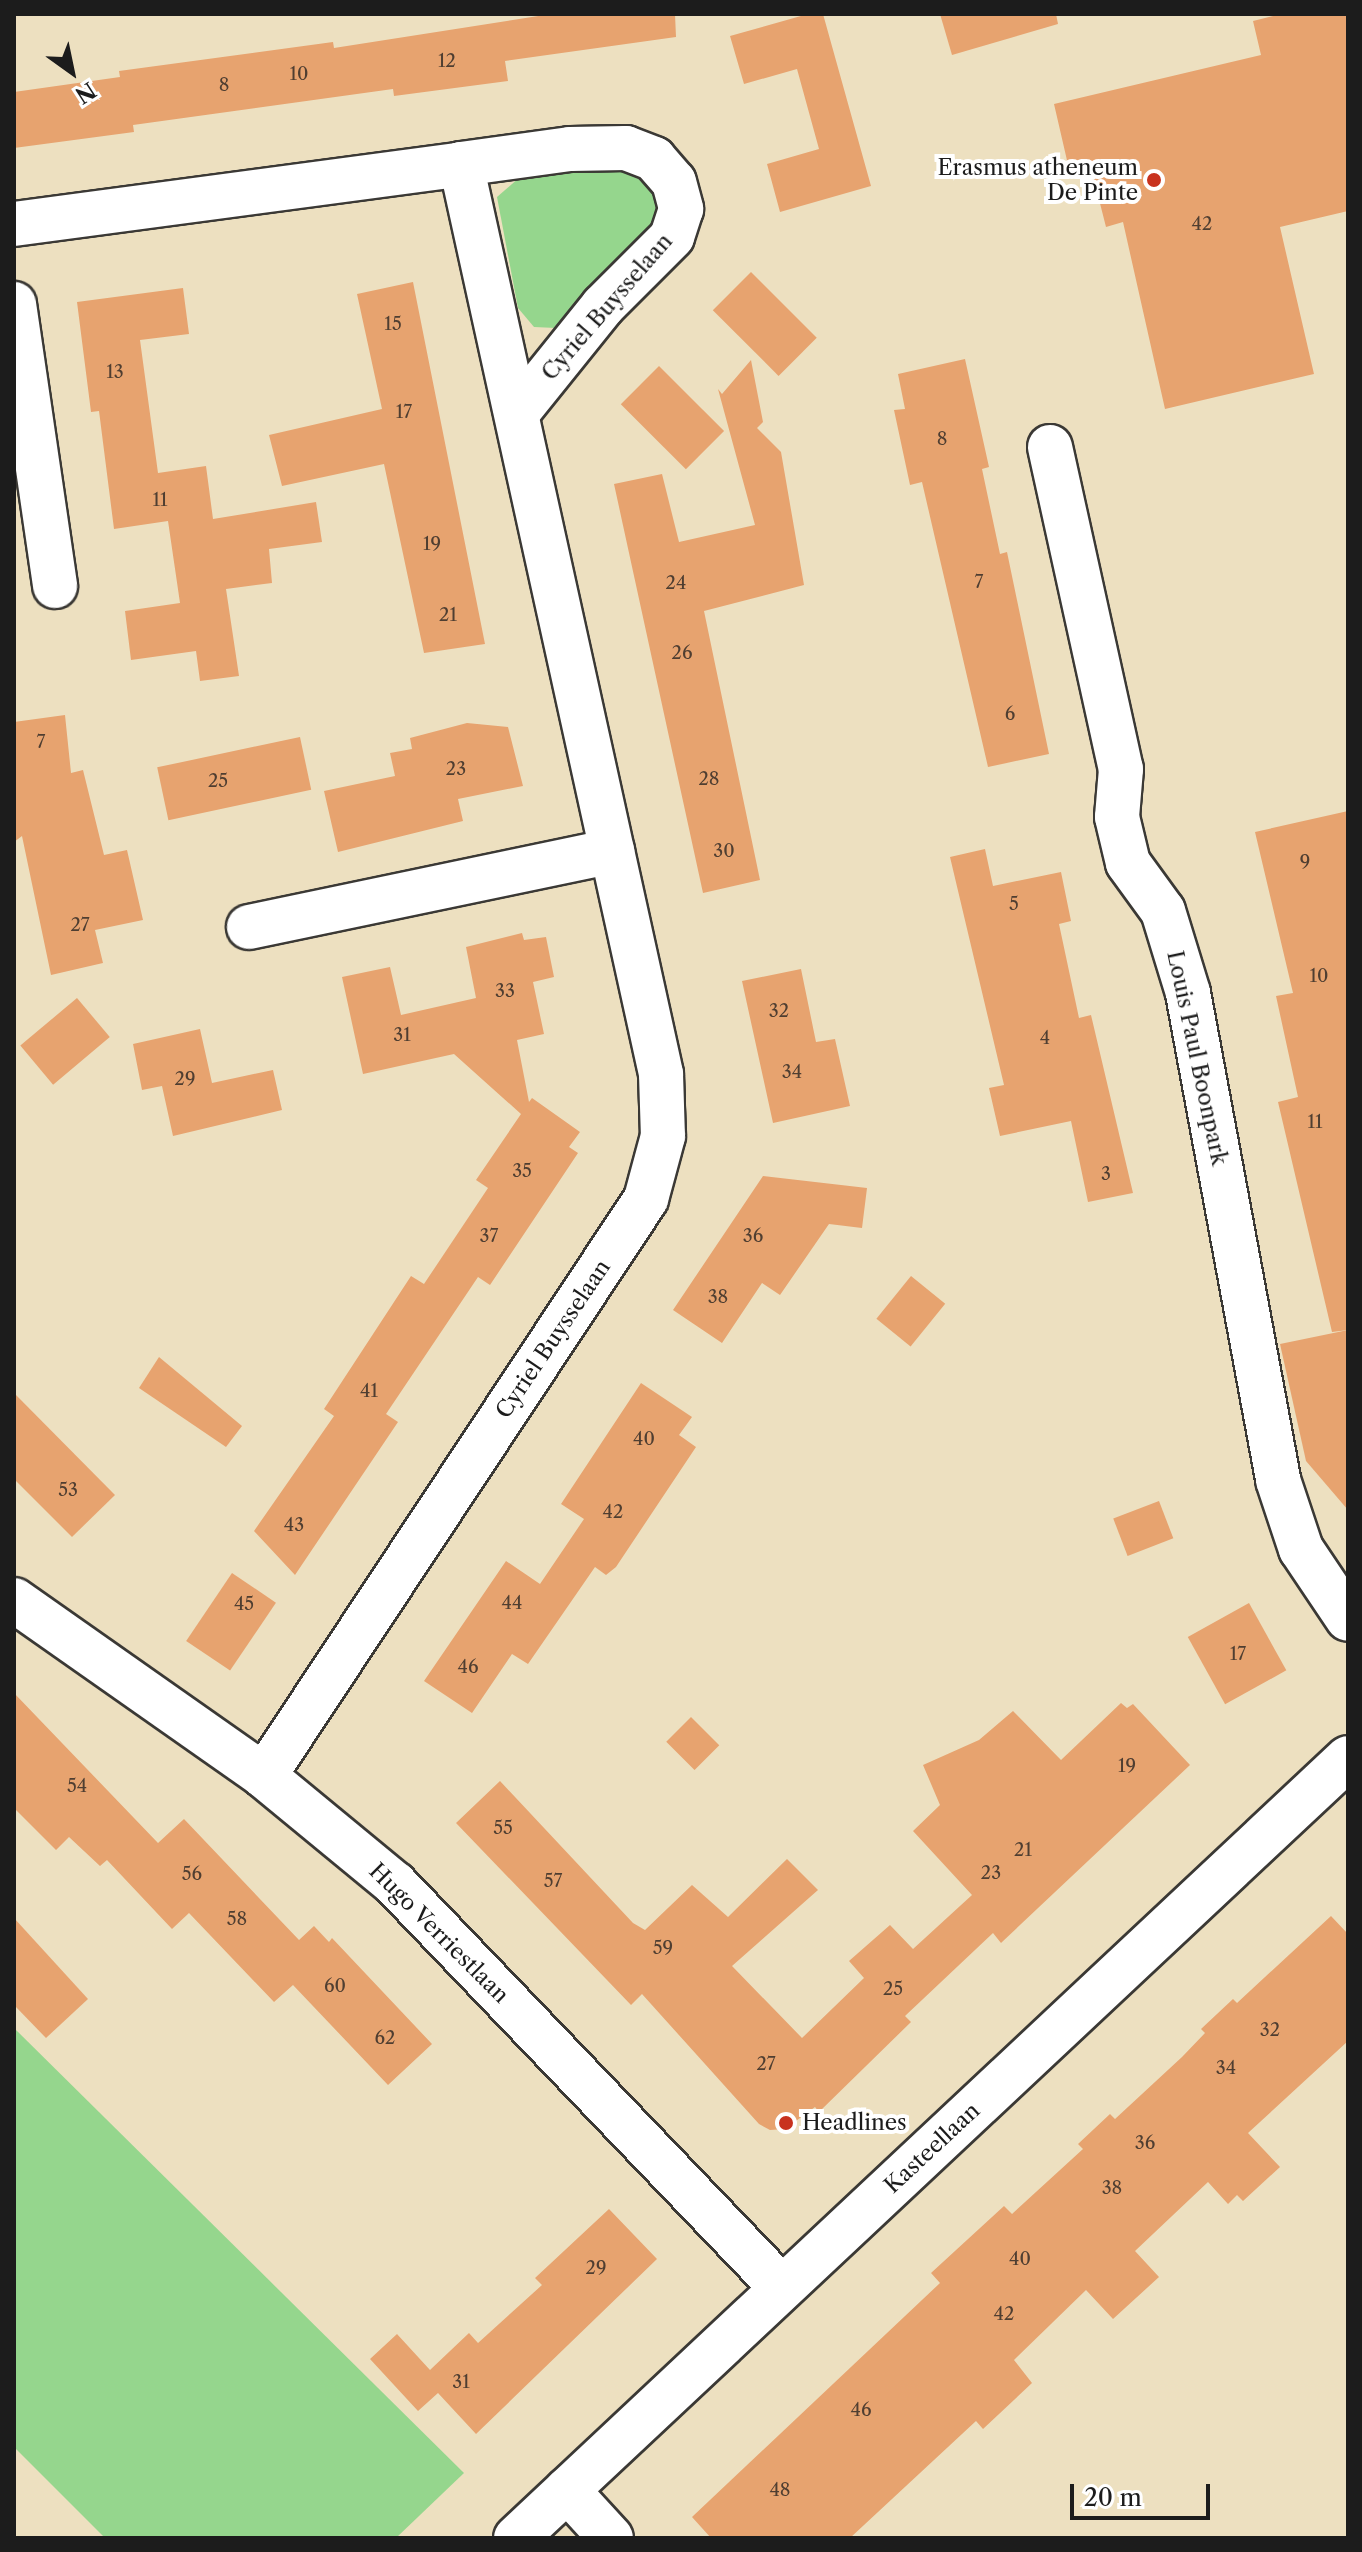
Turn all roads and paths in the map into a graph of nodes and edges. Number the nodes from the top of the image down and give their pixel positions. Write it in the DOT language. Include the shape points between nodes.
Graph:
graph roads {
  1 [pos="461,164"];
  2 [pos="14,224"];
  3 [pos="14,304"];
  4 [pos="517,413"];
  5 [pos="1050,447"];
  6 [pos="55,586"];
  7 [pos="612,851"];
  8 [pos="249,927"];
  9 [pos="14,1600"];
  10 [pos="1348,1619"];
  11 [pos="1348,1758"];
  12 [pos="264,1776"];
  13 [pos="782,2288"];
  14 [pos="567,2490"];
  15 [pos="516,2538"];
  16 [pos="611,2538"];
  1 -- 2 [label="street, Cyriel Buysselaan"];
  1 -- 4 [label="street, Cyriel Buysselaan"];
  1 -- 4 [label="street, Cyriel Buysselaan" via="570,149 626,148 654,159 674,182 681,209 672,237 603,306"];
  3 -- 6 [label="street"];
  4 -- 7 [label="street, Cyriel Buysselaan"];
  5 -- 10 [label="street, Louis Paul Boonpark" via="1121,769 1117,817 1128,863 1163,911 1188,993 1278,1480 1301,1549"];
  7 -- 8 [label="street"];
  7 -- 12 [label="street, Cyriel Buysselaan" via="661,1074 663,1136 646,1199"];
  9 -- 12 [label="street, Hugo Verriestlaan"];
  11 -- 13 [label="street, Kasteellaan"];
  12 -- 13 [label="street, Hugo Verriestlaan" via="395,1884"];
  13 -- 14 [label="street, Kasteellaan"];
  14 -- 15 [label="street, Kasteellaan"];
  14 -- 16 [label="street"];
}
